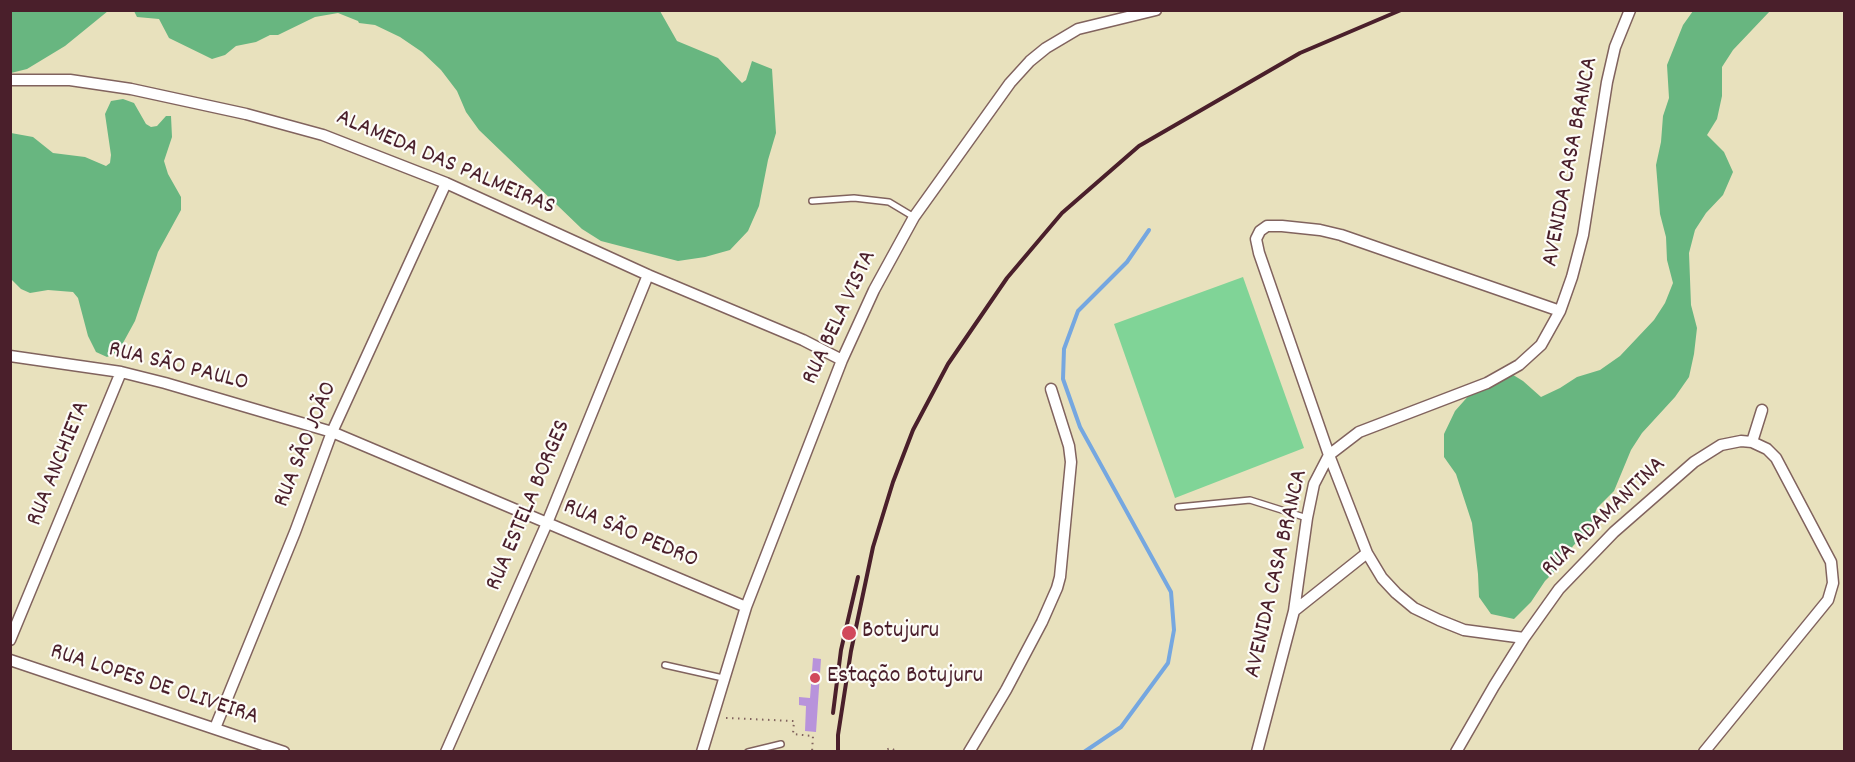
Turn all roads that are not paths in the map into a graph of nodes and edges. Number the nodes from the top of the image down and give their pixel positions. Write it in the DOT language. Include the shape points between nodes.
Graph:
graph roads {
  1 [pos="1156,10"];
  2 [pos="1630,10"];
  3 [pos="10,80"];
  4 [pos="446,183"];
  5 [pos="812,201"];
  6 [pos="914,217"];
  7 [pos="648,275"];
  8 [pos="1560,311"];
  9 [pos="10,356"];
  10 [pos="842,360"];
  11 [pos="121,372"];
  12 [pos="1051,389"];
  13 [pos="1762,410"];
  14 [pos="332,432"];
  15 [pos="1752,442"];
  16 [pos="1329,455"];
  17 [pos="1178,507"];
  18 [pos="1307,518"];
  19 [pos="547,523"];
  20 [pos="1368,554"];
  21 [pos="746,607"];
  22 [pos="1294,611"];
  23 [pos="1524,638"];
  24 [pos="10,640"];
  25 [pos="10,660"];
  26 [pos="665,665"];
  27 [pos="723,678"];
  28 [pos="215,728"];
  29 [pos="781,744"];
  30 [pos="284,752"];
  31 [pos="446,752"];
  32 [pos="702,752"];
  33 [pos="748,752"];
  34 [pos="969,752"];
  35 [pos="1257,752"];
  36 [pos="1456,752"];
  37 [pos="1704,752"];
  1 -- 6 [label="street, RUA BELA VISTA" via="1078,29 1030,61"];
  2 -- 8 [label="street, AVENIDA CASA BRANCA" via="1615,47 1583,235"];
  3 -- 4 [label="street, ALAMEDA DAS PALMEIRAS" via="70,80 246,114 323,135"];
  4 -- 7 [label="street, ALAMEDA DAS PALMEIRAS"];
  4 -- 14 [label="street, RUA SÃO JOÃO"];
  5 -- 6 [label="lane" via="854,198 889,202"];
  6 -- 10 [label="street, RUA BELA VISTA"];
  7 -- 10 [label="street, ALAMEDA DAS PALMEIRAS"];
  7 -- 19 [label="street, RUA ESTELA BORGES"];
  8 -- 16 [label="street, AVENIDA CASA BRANCA" via="1541,345 1519,365 1487,383 1359,432"];
  8 -- 16 [label="street" via="1341,235 1267,226 1256,239 1259,253"];
  9 -- 11 [label="street, RUA SÃO PAULO"];
  10 -- 21 [label="street, RUA BELA VISTA"];
  11 -- 14 [label="street, RUA SÃO PAULO"];
  11 -- 24 [label="street, RUA ANCHIETA"];
  12 -- 34 [label="street" via="1071,462 1060,577 1042,622"];
  13 -- 15 [label="street"];
  14 -- 19 [label="street, RUA SÃO PEDRO"];
  14 -- 28 [label="street, RUA SÃO JOÃO"];
  15 -- 23 [label="street, RUA ADAMANTINA" via="1721,445 1694,462 1614,532 1559,589"];
  15 -- 37 [label="street" via="1776,458 1831,562 1833,583 1828,600"];
  16 -- 18 [label="street, AVENIDA CASA BRANCA" via="1314,484"];
  16 -- 20 [label="street"];
  17 -- 18 [label="lane" via="1250,500"];
  18 -- 22 [label="street, AVENIDA CASA BRANCA"];
  19 -- 21 [label="street, RUA SÃO PEDRO"];
  19 -- 31 [label="street, RUA ESTELA BORGES"];
  20 -- 22 [label="street"];
  20 -- 23 [label="street" via="1382,578 1414,608 1464,630"];
  21 -- 27 [label="street, RUA BELA VISTA"];
  22 -- 35 [label="street, AVENIDA CASA BRANCA"];
  23 -- 36 [label="street, RUA ADAMANTINA"];
  25 -- 28 [label="street, RUA LOPES DE OLIVEIRA"];
  26 -- 27 [label="lane"];
  27 -- 32 [label="street, RUA BELA VISTA"];
  28 -- 30 [label="street, RUA LOPES DE OLIVEIRA"];
  29 -- 33 [label="lane"];
}
